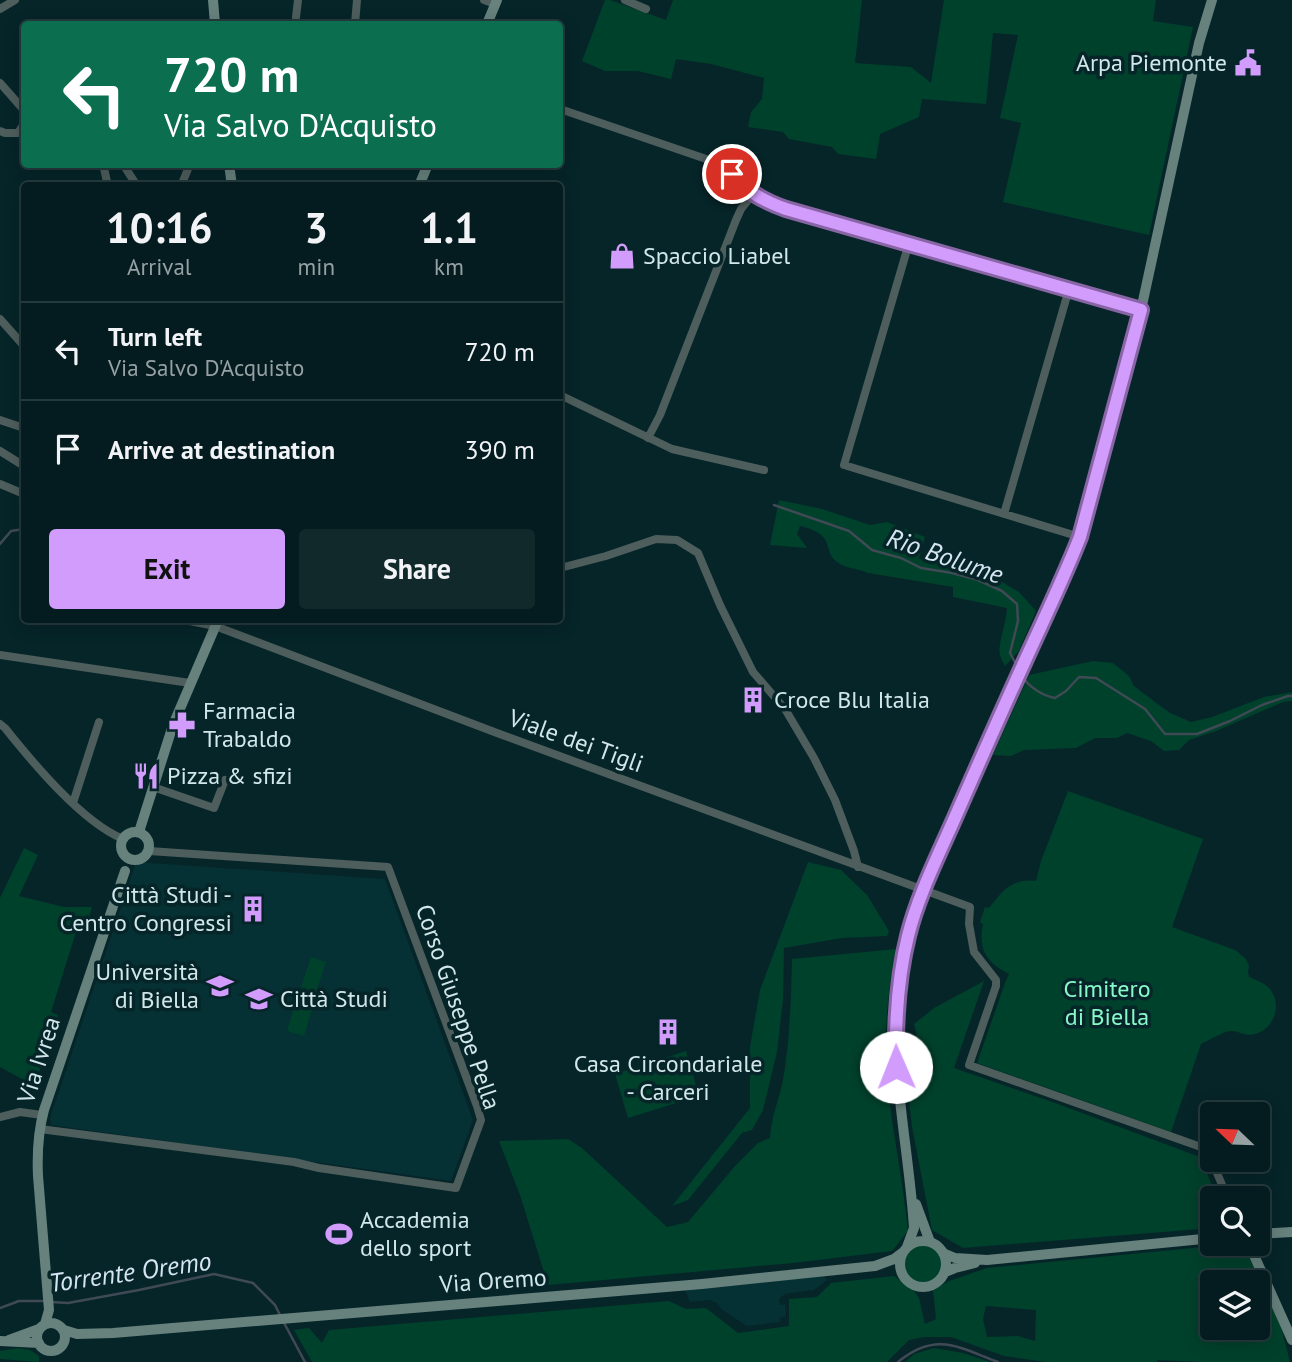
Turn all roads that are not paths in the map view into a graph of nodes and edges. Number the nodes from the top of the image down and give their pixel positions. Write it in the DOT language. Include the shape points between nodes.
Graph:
graph roads {
  1 [pos="15,0"];
  2 [pos="213,0"];
  3 [pos="298,0"];
  4 [pos="357,0"];
  5 [pos="625,0"];
  6 [pos="1212,0"];
  7 [pos="492,1"];
  8 [pos="0,9"];
  9 [pos="646,9"];
  10 [pos="296,17"];
  11 [pos="215,21"];
  12 [pos="355,21"];
  13 [pos="488,21"];
  14 [pos="0,83"];
  15 [pos="21,107"];
  16 [pos="563,110"];
  17 [pos="21,128"];
  18 [pos="0,131"];
  19 [pos="753,194"];
  20 [pos="909,243"];
  21 [pos="1069,289"];
  22 [pos="1141,310"];
  23 [pos="0,319"];
  24 [pos="21,343"];
  25 [pos="563,396"];
  26 [pos="0,420"];
  27 [pos="21,427"];
  28 [pos="648,438"];
  29 [pos="0,451"];
  30 [pos="21,464"];
  31 [pos="764,470"];
  32 [pos="0,484"];
  33 [pos="21,493"];
  34 [pos="1004,514"];
  35 [pos="1080,537"];
  36 [pos="563,567"];
  37 [pos="217,623"];
  38 [pos="0,655"];
  39 [pos="190,683"];
  40 [pos="99,722"];
  41 [pos="0,724"];
  42 [pos="225,780"];
  43 [pos="153,787"];
  44 [pos="73,803"];
  45 [pos="139,832"];
  46 [pos="123,839"];
  47 [pos="149,851"];
  48 [pos="127,866"];
  49 [pos="858,867"];
  50 [pos="924,890"];
  51 [pos="42,1115"];
  52 [pos="0,1116"];
  53 [pos="40,1129"];
  54 [pos="1223,1186"];
  55 [pos="911,1192"];
  56 [pos="1292,1232"];
  57 [pos="1270,1233"];
  58 [pos="1200,1239"];
  59 [pos="930,1242"];
  60 [pos="905,1250"];
  61 [pos="943,1253"];
  62 [pos="1254,1256"];
  63 [pos="987,1259"];
  64 [pos="875,1266"];
  65 [pos="945,1272"];
  66 [pos="901,1273"];
  67 [pos="49,1310"];
  68 [pos="42,1326"];
  69 [pos="62,1327"];
  70 [pos="113,1332"];
  71 [pos="1292,1340"];
  72 [pos="4,1341"];
  73 [pos="41,1346"];
  74 [pos="62,1346"];
  75 [pos="48,1362"];
  76 [pos="57,1362"];
  1 -- 8 [label="street"];
  2 -- 11 [label="main road"];
  3 -- 10 [label="street"];
  4 -- 12 [label="street"];
  5 -- 9 [label="street"];
  6 -- 22 [label="main road"];
  7 -- 13 [label="main road"];
  14 -- 15 [label="street"];
  16 -- 19 [label="street" via="712,161"];
  17 -- 18 [label="street" via="18,133"];
  19 -- 20 [label="street" via="786,209"];
  19 -- 28 [label="street" via="736,220"];
  20 -- 21 [label="street"];
  20 -- 34 [label="street" via="844,466"];
  21 -- 22 [label="street"];
  21 -- 34 [label="street"];
  22 -- 35 [label="main road"];
  23 -- 24 [label="street"];
  25 -- 28 [label="street"];
  26 -- 27 [label="street"];
  28 -- 31 [label="street" via="672,449"];
  29 -- 30 [label="street"];
  32 -- 33 [label="street"];
  34 -- 35 [label="street"];
  35 -- 50 [label="main road"];
  36 -- 49 [label="street" via="656,539 677,540 698,553 753,671 785,709 814,758 835,800"];
  37 -- 39 [label="main road"];
  37 -- 49 [label="street, Viale dei Tigli" via="496,733"];
  38 -- 39 [label="street"];
  39 -- 43 [label="main road"];
  40 -- 44 [label="street"];
  41 -- 44 [label="street"];
  42 -- 43 [label="street" via="214,808"];
  43 -- 45 [label="main road"];
  44 -- 46 [label="street"];
  45 -- 46 [label="main road"];
  45 -- 47 [label="main road" via="147,837"];
  46 -- 48 [label="main road"];
  47 -- 48 [label="main road"];
  47 -- 53 [label="street, Corso Giuseppe Pella" via="388,867 481,1120 456,1188"];
  48 -- 51 [label="main road, Via Ivrea"];
  49 -- 50 [label="street, Viale dei Tigli"];
  50 -- 54 [label="street, Viale dei Tigli" via="970,907 974,951 996,980 968,1065 1201,1147 1209,1154"];
  50 -- 55 [label="main road" via="908,933 895,1026"];
  51 -- 52 [label="street" via="20,1112"];
  51 -- 53 [label="main road, Via Ivrea"];
  53 -- 67 [label="main road, Via Ivrea" via="37,1156"];
  55 -- 59 [label="main road"];
  55 -- 60 [label="main road" via="914,1228"];
  56 -- 57 [label="main road"];
  58 -- 63 [label="main road"];
  59 -- 60 [label="main road" via="918,1241"];
  59 -- 61 [label="main road"];
  60 -- 64 [label="main road, Via Oremo"];
  60 -- 66 [label="main road"];
  61 -- 63 [label="main road"];
  61 -- 65 [label="main road"];
  62 -- 71 [label="main road"];
  63 -- 65 [label="main road"];
  64 -- 66 [label="main road, Via Oremo"];
  64 -- 70 [label="main road, Via Oremo"];
  65 -- 66 [label="main road" via="930,1287 910,1284"];
  67 -- 68 [label="main road, Via Ivrea"];
  67 -- 69 [label="main road"];
  68 -- 69 [label="main road" via="55,1322"];
  68 -- 72 [label="main road"];
  68 -- 73 [label="main road" via="37,1334"];
  69 -- 70 [label="main road, Via Oremo" via="77,1334"];
  69 -- 74 [label="main road" via="66,1335"];
  70 -- 74 [label="main road, Via Oremo"];
  72 -- 73 [label="main road"];
  73 -- 74 [label="main road" via="52,1351"];
  73 -- 75 [label="main road"];
  74 -- 76 [label="main road"];
}
